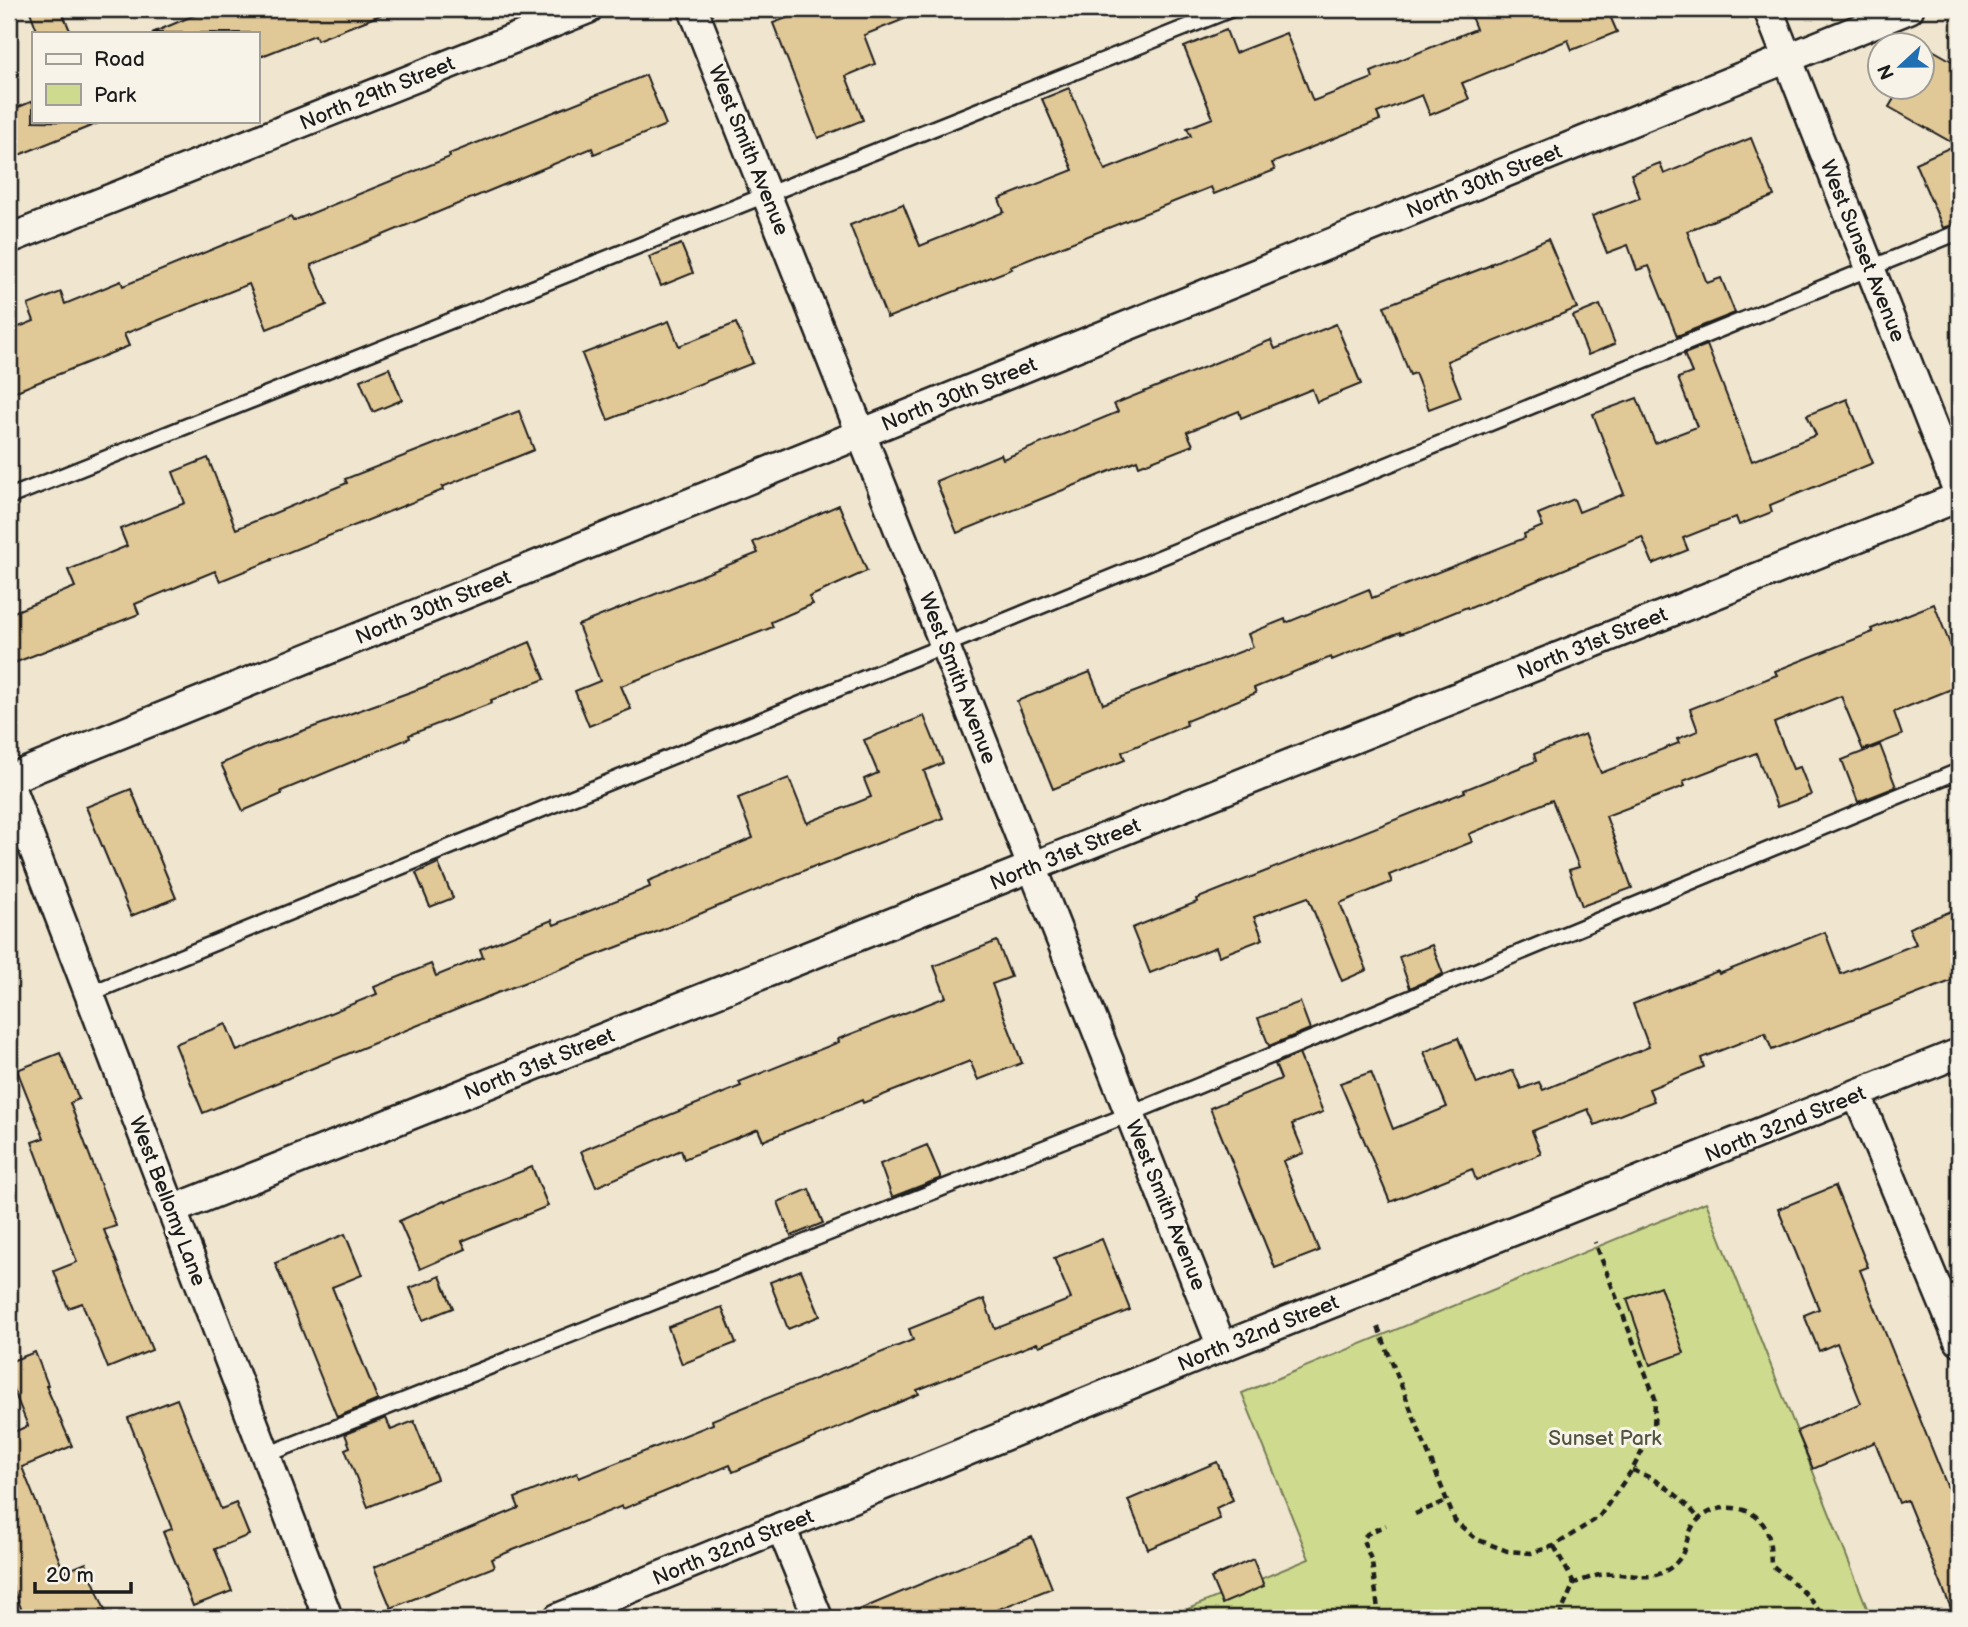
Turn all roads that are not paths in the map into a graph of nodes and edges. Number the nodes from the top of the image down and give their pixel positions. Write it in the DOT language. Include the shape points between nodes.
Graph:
graph roads {
  1 [pos="589,9"];
  2 [pos="693,9"];
  3 [pos="1232,9"];
  4 [pos="1768,9"];
  5 [pos="1909,9"];
  6 [pos="1787,58"];
  7 [pos="767,194"];
  8 [pos="1959,232"];
  9 [pos="9,239"];
  10 [pos="1869,267"];
  11 [pos="862,434"];
  12 [pos="1959,495"];
  13 [pos="9,498"];
  14 [pos="944,645"];
  15 [pos="1959,771"];
  16 [pos="9,782"];
  17 [pos="1032,867"];
  18 [pos="89,994"];
  19 [pos="1959,1054"];
  20 [pos="1857,1096"];
  21 [pos="1130,1114"];
  22 [pos="172,1210"];
  23 [pos="1959,1340"];
  24 [pos="1222,1347"];
  25 [pos="266,1455"];
  26 [pos="781,1527"];
  27 [pos="328,1618"];
  28 [pos="558,1618"];
  29 [pos="818,1618"];
  1 -- 9 [label="street, North 29th Street"];
  2 -- 7 [label="street, West Smith Avenue"];
  3 -- 7 [label="lane"];
  4 -- 6 [label="street, West Sunset Avenue"];
  5 -- 6 [label="street, North 30th Street"];
  6 -- 10 [label="street, West Sunset Avenue"];
  6 -- 11 [label="street, North 30th Street"];
  7 -- 11 [label="street, West Smith Avenue"];
  7 -- 13 [label="lane"];
  8 -- 10 [label="lane"];
  10 -- 12 [label="street, West Sunset Avenue"];
  10 -- 14 [label="lane"];
  11 -- 14 [label="street, West Smith Avenue"];
  11 -- 16 [label="street, North 30th Street"];
  12 -- 17 [label="street, North 31st Street"];
  14 -- 17 [label="street, West Smith Avenue"];
  14 -- 18 [label="lane"];
  15 -- 21 [label="lane"];
  16 -- 18 [label="street, West Bellomy Lane"];
  17 -- 21 [label="street, West Smith Avenue"];
  17 -- 22 [label="street, North 31st Street"];
  18 -- 22 [label="street, West Bellomy Lane"];
  19 -- 20 [label="street, North 32nd Street"];
  20 -- 23 [label="street"];
  20 -- 24 [label="street, North 32nd Street"];
  21 -- 24 [label="street, West Smith Avenue"];
  21 -- 25 [label="lane"];
  22 -- 25 [label="street, West Bellomy Lane"];
  24 -- 26 [label="street, North 32nd Street"];
  25 -- 27 [label="street, West Bellomy Lane"];
  26 -- 28 [label="street, North 32nd Street"];
  26 -- 29 [label="street"];
}
